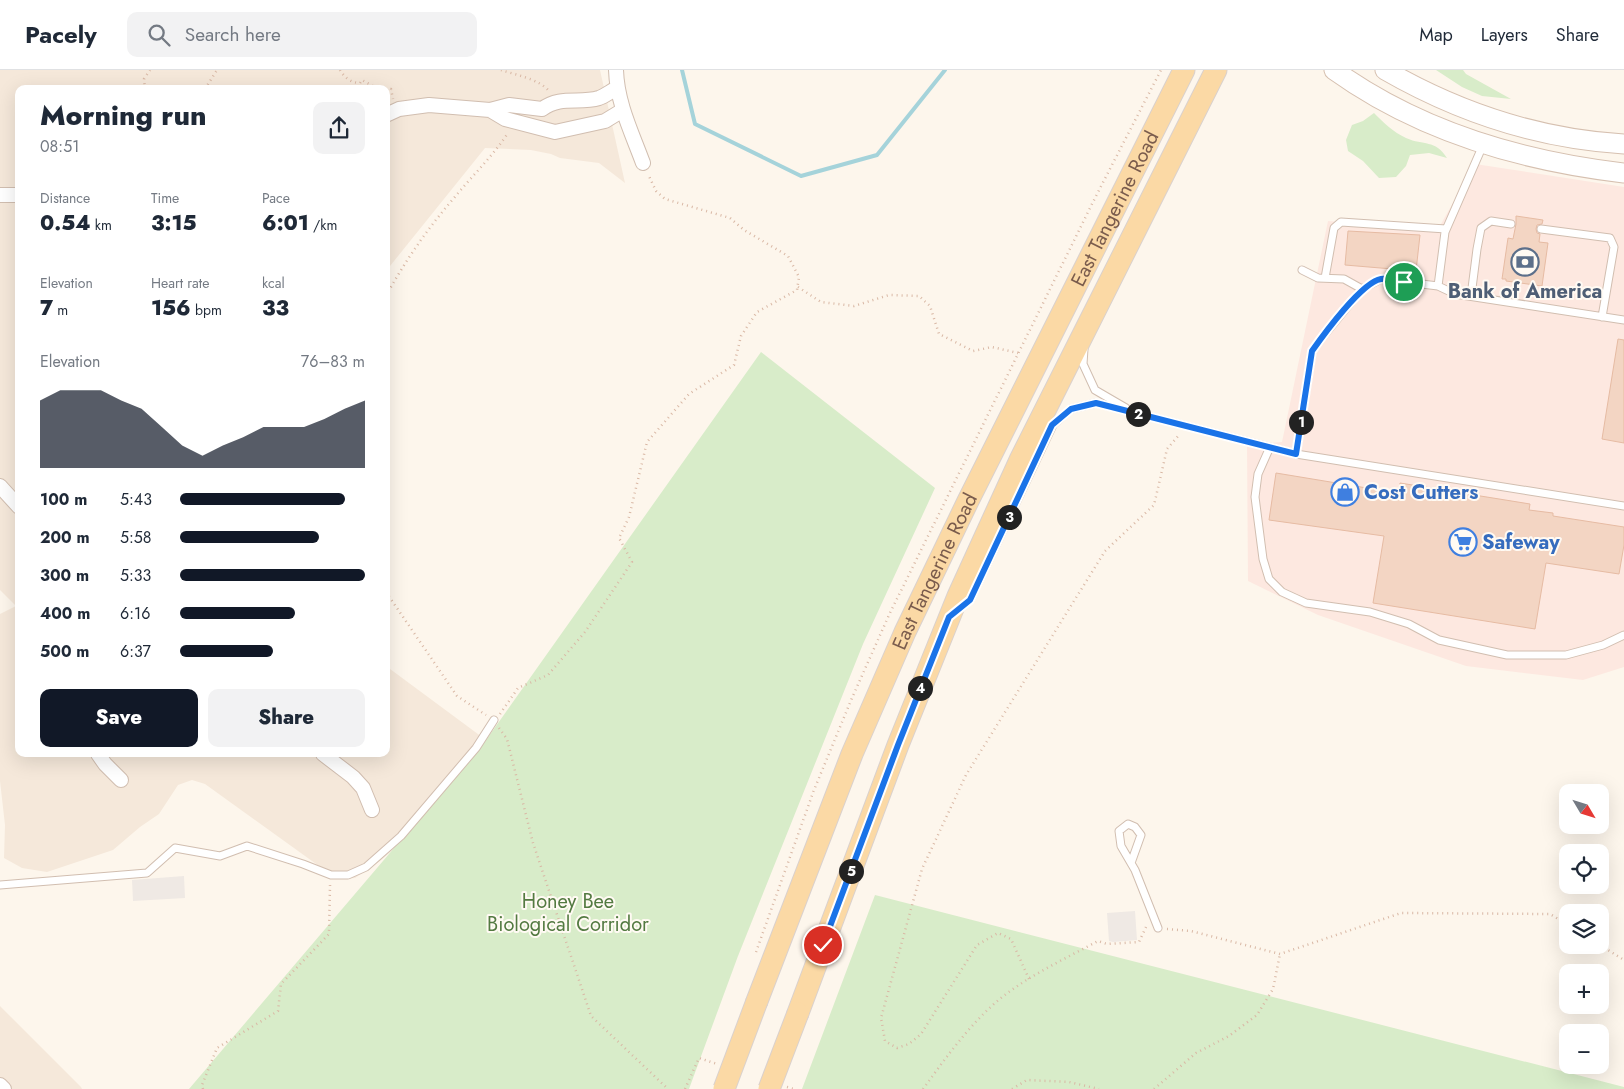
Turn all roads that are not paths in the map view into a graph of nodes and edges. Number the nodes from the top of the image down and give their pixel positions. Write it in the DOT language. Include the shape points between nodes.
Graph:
graph roads {
  1 [pos="616,70"];
  2 [pos="1184,70"];
  3 [pos="1216,70"];
  4 [pos="1334,70"];
  5 [pos="1385,70"];
  6 [pos="617,88"];
  7 [pos="490,110"];
  8 [pos="623,110"];
  9 [pos="390,113"];
  10 [pos="1483,144"];
  11 [pos="1624,144"];
  12 [pos="643,163"];
  13 [pos="1624,174"];
  14 [pos="15,194"];
  15 [pos="0,195"];
  16 [pos="1511,224"];
  17 [pos="1446,229"];
  18 [pos="1541,229"];
  19 [pos="1302,270"];
  20 [pos="1325,278"];
  21 [pos="1438,286"];
  22 [pos="1362,289"];
  23 [pos="1471,296"];
  24 [pos="1602,317"];
  25 [pos="1624,320"];
  26 [pos="1086,329"];
  27 [pos="1132,412"];
  28 [pos="1270,447"];
  29 [pos="1296,454"];
  30 [pos="0,486"];
  31 [pos="15,502"];
  32 [pos="1624,506"];
  33 [pos="949,617"];
  34 [pos="1624,635"];
  35 [pos="494,720"];
  36 [pos="100,757"];
  37 [pos="327,757"];
  38 [pos="121,780"];
  39 [pos="372,810"];
  40 [pos="1131,864"];
  41 [pos="0,885"];
  42 [pos="1158,928"];
  43 [pos="0,1085"];
  44 [pos="4,1089"];
  45 [pos="724,1089"];
  46 [pos="769,1089"];
  1 -- 6 [label="street"];
  2 -- 45 [label="main road, East Tangerine Road, bridge" via="901,640 852,754"];
  3 -- 26 [label="main road, East Tangerine Road"];
  4 -- 10 [label="main road" via="1412,115"];
  5 -- 11 [label="main road" via="1436,97 1493,119 1564,138"];
  6 -- 7 [label="street" via="599,98 549,104 542,109 509,105"];
  6 -- 8 [label="street"];
  7 -- 8 [label="street" via="505,119 555,132 605,121"];
  7 -- 9 [label="street" via="429,105"];
  8 -- 12 [label="street"];
  10 -- 13 [label="main road" via="1553,163"];
  10 -- 17 [label="lane"];
  14 -- 15 [label="street"];
  16 -- 23 [label="lane" via="1491,221 1481,228"];
  17 -- 20 [label="lane" via="1341,222 1334,228"];
  17 -- 21 [label="lane"];
  18 -- 24 [label="lane" via="1610,238 1614,247"];
  19 -- 20 [label="lane"];
  20 -- 22 [label="lane" via="1344,279"];
  21 -- 22 [label="lane" via="1381,279"];
  21 -- 23 [label="lane" via="1455,294"];
  22 -- 29 [label="lane" via="1312,351"];
  23 -- 24 [label="lane"];
  24 -- 25 [label="lane"];
  26 -- 27 [label="lane" via="1083,364 1095,390"];
  26 -- 33 [label="main road, East Tangerine Road" via="989,526"];
  27 -- 28 [label="lane"];
  27 -- 33 [label="lane" via="1096,403 1071,409 1052,425 970,600"];
  28 -- 29 [label="lane"];
  28 -- 34 [label="lane" via="1258,474 1255,497 1263,559 1269,579 1282,592 1306,603 1370,612 1409,624 1439,640 1507,655 1566,655 1603,645"];
  29 -- 32 [label="lane"];
  30 -- 31 [label="street"];
  33 -- 46 [label="main road, East Tangerine Road, bridge"];
  35 -- 41 [label="lane" via="476,748 401,836 366,867 348,875 331,875 247,846 220,856 175,848 147,873"];
  36 -- 38 [label="street"];
  37 -- 39 [label="street" via="363,788"];
  40 -- 40 [label="lane" via="1121,846 1119,831 1128,824 1141,835"];
  40 -- 42 [label="lane"];
  43 -- 44 [label="street"];
}
